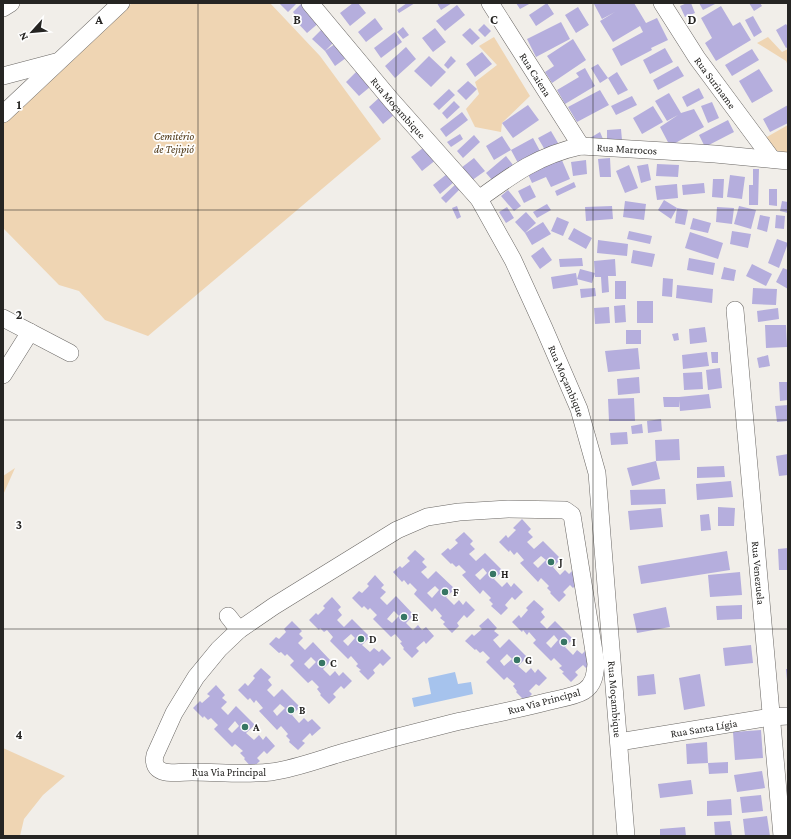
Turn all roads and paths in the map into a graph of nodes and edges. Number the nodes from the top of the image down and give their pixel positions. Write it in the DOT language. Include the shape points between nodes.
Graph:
graph roads {
  1 [pos="11,3"];
  2 [pos="121,3"];
  3 [pos="310,3"];
  4 [pos="490,3"];
  5 [pos="662,3"];
  6 [pos="3,8"];
  7 [pos="58,62"];
  8 [pos="3,76"];
  9 [pos="3,114"];
  10 [pos="581,146"];
  11 [pos="780,160"];
  12 [pos="479,199"];
  13 [pos="735,310"];
  14 [pos="3,318"];
  15 [pos="30,332"];
  16 [pos="70,353"];
  17 [pos="3,375"];
  18 [pos="228,616"];
  19 [pos="240,630"];
  20 [pos="780,717"];
  21 [pos="619,742"];
  22 [pos="626,836"];
  23 [pos="782,836"];
  1 -- 6 [label="street"];
  2 -- 7 [label="street"];
  3 -- 12 [label="street, Rua Moçambique"];
  4 -- 10 [label="street, Rua Caiena"];
  5 -- 11 [label="street, Rua Suriname" via="697,58"];
  7 -- 8 [label="street"];
  7 -- 9 [label="street"];
  10 -- 11 [label="street, Rua Marrocos"];
  10 -- 12 [label="street, Rua Marrocos" via="541,158"];
  12 -- 21 [label="street, Rua Moçambique" via="513,260 579,409 590,470"];
  13 -- 20 [label="street, Rua Venezuela"];
  14 -- 15 [label="street"];
  15 -- 16 [label="street"];
  15 -- 17 [label="street"];
  18 -- 19 [label="street"];
  19 -- 19 [label="street, Rua Via Principal" via="218,649 196,677 174,713 153,762 159,770 173,773 272,772 383,740 563,698 584,691 591,685 596,664 574,524 572,515 565,510 508,509 427,517 398,530 274,606"];
  20 -- 21 [label="street, Rua Santa Lígia"];
  20 -- 23 [label="street, Rua Venezuela"];
  21 -- 22 [label="street, Rua Moçambique"];
}
